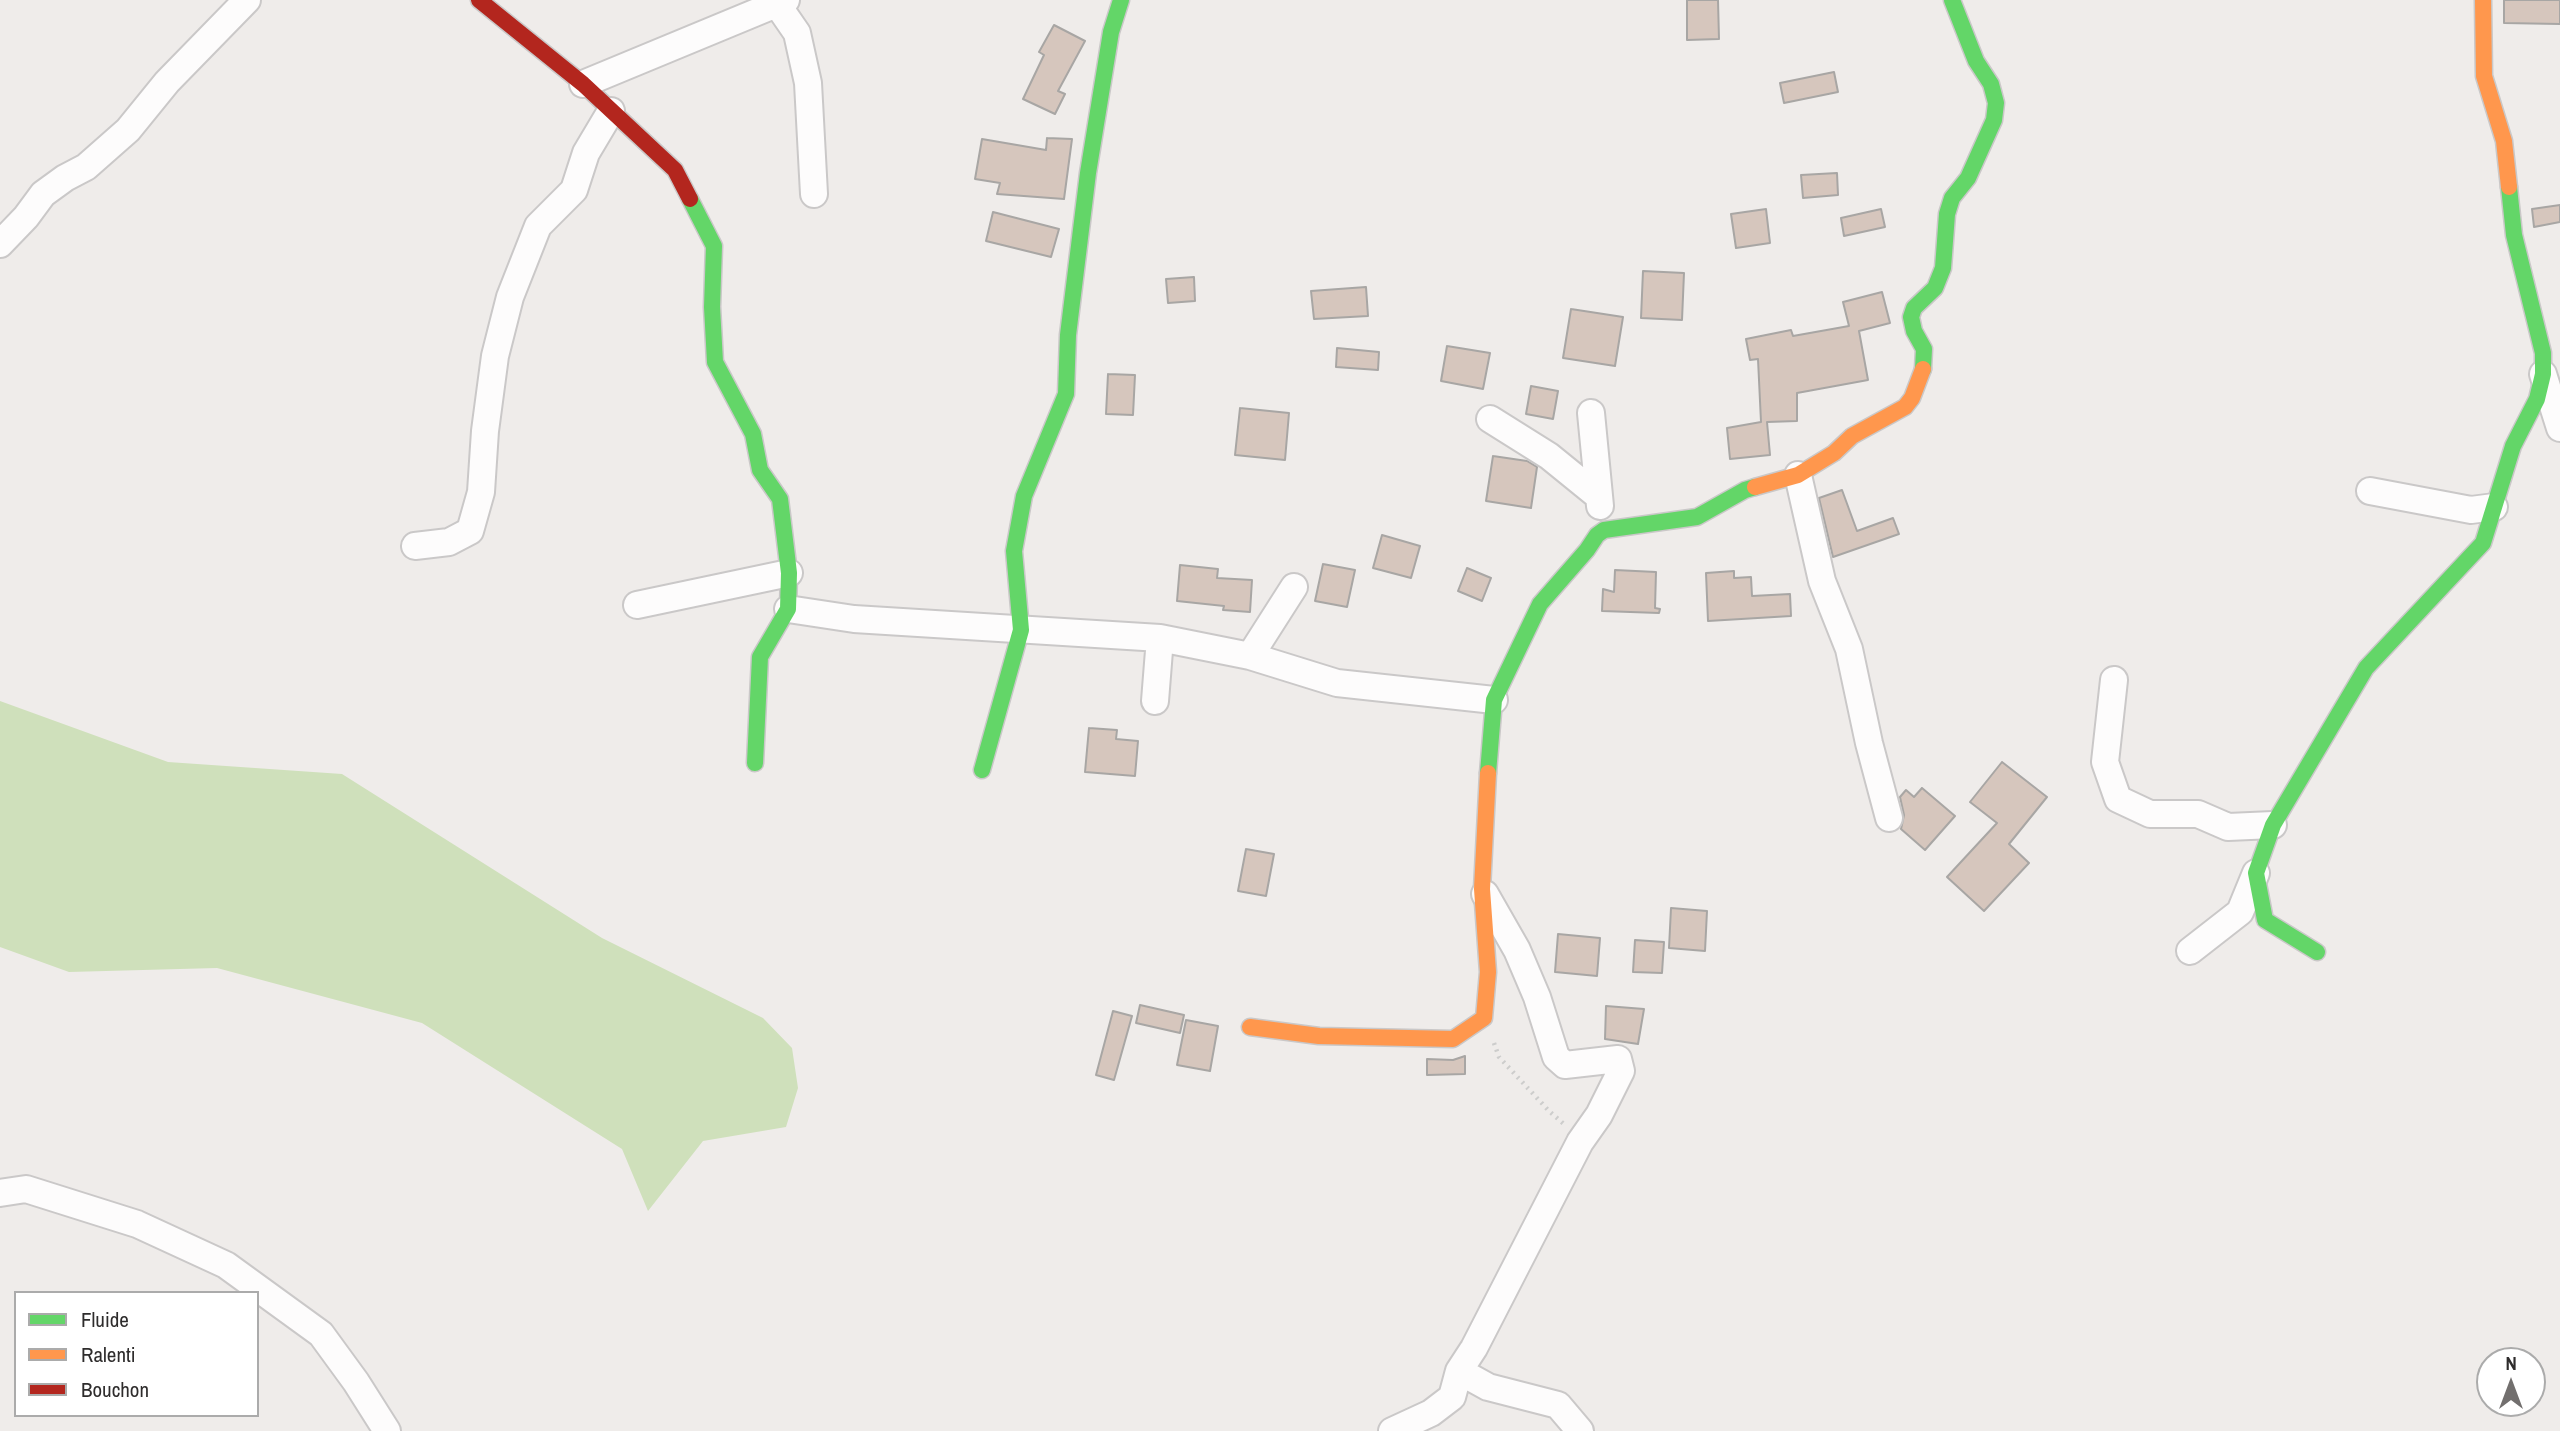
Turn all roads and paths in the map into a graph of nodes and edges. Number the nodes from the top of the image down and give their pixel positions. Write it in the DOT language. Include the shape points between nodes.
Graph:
graph roads {
  1 [pos="247,0"];
  2 [pos="479,0"];
  3 [pos="1121,0"];
  4 [pos="1952,0"];
  5 [pos="2483,0"];
  6 [pos="781,2"];
  7 [pos="583,84"];
  8 [pos="611,111"];
  9 [pos="814,194"];
  10 [pos="0,244"];
  11 [pos="2543,374"];
  12 [pos="1591,413"];
  13 [pos="1490,419"];
  14 [pos="2560,428"];
  15 [pos="1798,475"];
  16 [pos="2370,491"];
  17 [pos="1597,495"];
  18 [pos="2494,507"];
  19 [pos="1620,527"];
  20 [pos="415,546"];
  21 [pos="789,573"];
  22 [pos="1294,587"];
  23 [pos="637,605"];
  24 [pos="788,609"];
  25 [pos="1021,630"];
  26 [pos="1160,638"];
  27 [pos="1250,656"];
  28 [pos="2114,680"];
  29 [pos="1494,700"];
  30 [pos="1154,701"];
  31 [pos="755,763"];
  32 [pos="982,770"];
  33 [pos="1889,818"];
  34 [pos="2273,825"];
  35 [pos="2256,873"];
  36 [pos="1482,889"];
  37 [pos="2190,951"];
  38 [pos="2318,953"];
  39 [pos="1480,1021"];
  40 [pos="1250,1027"];
  41 [pos="1580,1142"];
  42 [pos="0,1194"];
  43 [pos="1460,1371"];
  44 [pos="387,1431"];
  45 [pos="1392,1431"];
  46 [pos="1580,1431"];
  1 -- 10 [label="street" via="167,82 128,130 86,167 43,194"];
  2 -- 7 [label="street"];
  3 -- 25 [label="street" via="1111,32 1088,173 1068,335 1066,394 1024,496 1014,551"];
  4 -- 15 [label="street" via="1996,103 1994,120 1968,178 1952,198 1943,268 1935,288 1911,317 1924,349 1924,366 1905,407 1852,436"];
  5 -- 11 [label="street" via="2484,76 2504,141 2514,235 2543,353"];
  6 -- 7 [label="street"];
  6 -- 9 [label="street" via="797,33 808,83"];
  7 -- 8 [label="street"];
  8 -- 20 [label="street" via="586,153 574,190 538,226 510,297 495,356 481,492 470,531 449,542"];
  8 -- 21 [label="street" via="675,170 714,246 715,362 753,433 760,470 780,499"];
  11 -- 14 [label="street"];
  11 -- 18 [label="street" via="2538,399 2513,446"];
  12 -- 17 [label="street"];
  13 -- 17 [label="street" via="1549,456"];
  15 -- 19 [label="street" via="1745,490 1697,517"];
  15 -- 33 [label="street" via="1822,581 1849,649"];
  16 -- 18 [label="street" via="2471,510"];
  17 -- 19 [label="street" via="1602,512"];
  18 -- 34 [label="street" via="2483,542 2366,668"];
  19 -- 29 [label="street" via="1597,535 1540,604"];
  21 -- 23 [label="street"];
  21 -- 24 [label="street"];
  22 -- 27 [label="street"];
  24 -- 25 [label="street" via="854,619"];
  24 -- 31 [label="street" via="760,657"];
  25 -- 26 [label="street"];
  25 -- 32 [label="street"];
  26 -- 27 [label="street"];
  26 -- 30 [label="street"];
  27 -- 29 [label="street" via="1337,683"];
  28 -- 34 [label="street" via="2105,762 2118,799 2150,814 2197,814 2228,827"];
  29 -- 36 [label="street"];
  34 -- 35 [label="street"];
  35 -- 37 [label="street" via="2240,912"];
  35 -- 38 [label="street" via="2265,919"];
  36 -- 39 [label="street" via="1488,972"];
  36 -- 41 [label="street" via="1517,950 1556,1057 1565,1065 1618,1059 1622,1070"];
  39 -- 40 [label="street" via="1453,1039 1319,1036"];
  39 -- 41 [label="path" via="1493,1038 1499,1057"];
  41 -- 43 [label="street"];
  42 -- 44 [label="street" via="26,1189 137,1224 226,1265 321,1334"];
  43 -- 45 [label="street" via="1452,1397 1431,1413"];
  43 -- 46 [label="street" via="1488,1387 1558,1405"];
}
